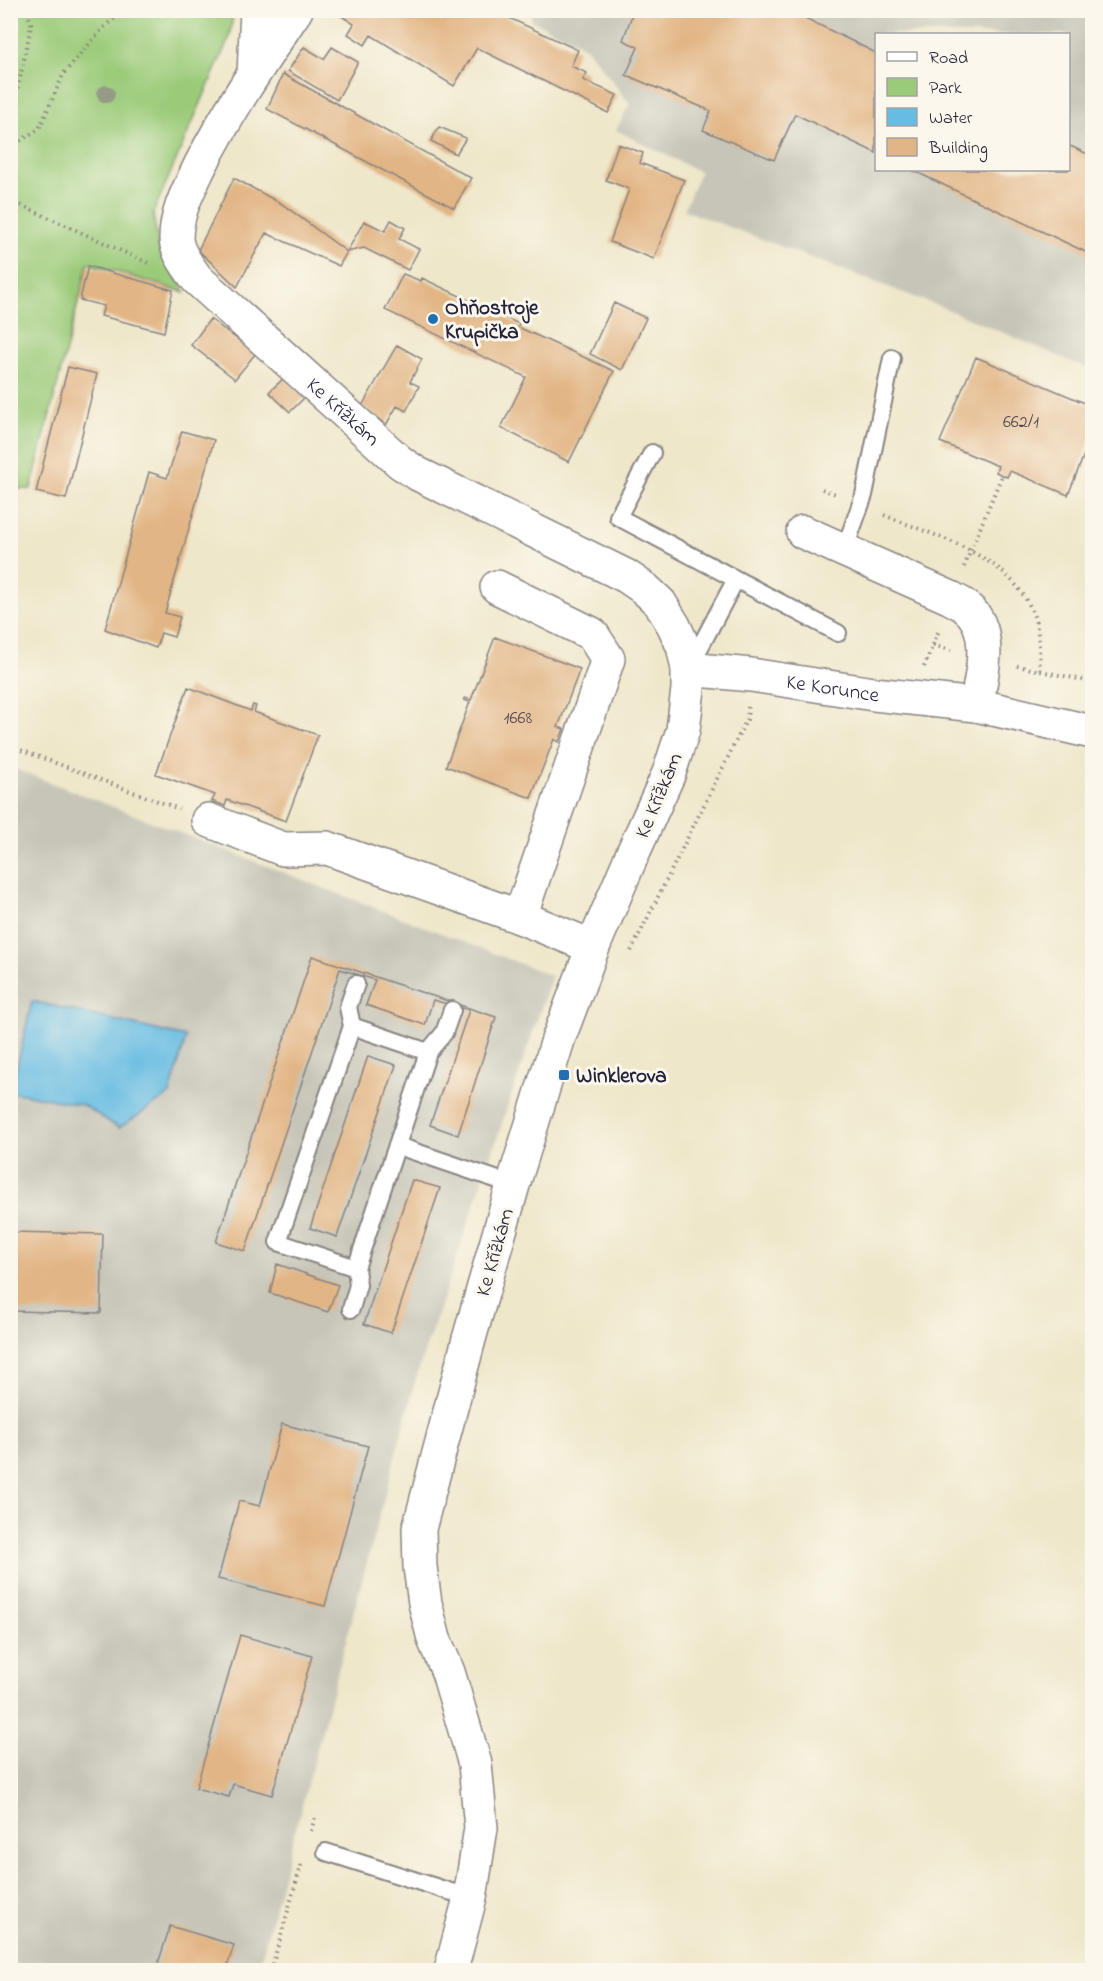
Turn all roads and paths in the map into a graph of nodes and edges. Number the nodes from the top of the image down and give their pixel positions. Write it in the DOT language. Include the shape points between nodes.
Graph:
graph roads {
  1 [pos="27,10"];
  2 [pos="125,10"];
  3 [pos="257,10"];
  4 [pos="296,10"];
  5 [pos="254,73"];
  6 [pos="10,124"];
  7 [pos="10,147"];
  8 [pos="10,200"];
  9 [pos="197,279"];
  10 [pos="892,358"];
  11 [pos="652,453"];
  12 [pos="1002,475"];
  13 [pos="803,532"];
  14 [pos="844,550"];
  15 [pos="736,579"];
  16 [pos="497,587"];
  17 [pos="951,598"];
  18 [pos="838,633"];
  19 [pos="688,669"];
  20 [pos="922,671"];
  21 [pos="751,675"];
  22 [pos="976,705"];
  23 [pos="1092,732"];
  24 [pos="10,746"];
  25 [pos="208,819"];
  26 [pos="520,917"];
  27 [pos="593,947"];
  28 [pos="629,954"];
  29 [pos="356,984"];
  30 [pos="452,1010"];
  31 [pos="352,1026"];
  32 [pos="428,1052"];
  33 [pos="398,1146"];
  34 [pos="513,1185"];
  35 [pos="356,1268"];
  36 [pos="351,1309"];
  37 [pos="326,1852"];
  38 [pos="303,1858"];
  39 [pos="470,1898"];
  40 [pos="271,1971"];
  41 [pos="451,1971"];
  1 -- 6 [label="path" via="30,31"];
  2 -- 7 [label="path" via="105,26 64,73 39,129"];
  3 -- 5 [label="street"];
  4 -- 5 [label="street, Ke Křížkám"];
  5 -- 9 [label="street, Ke Křížkám" via="219,128 178,216 176,242"];
  8 -- 9 [label="path" via="151,264"];
  9 -- 19 [label="street, Ke Křížkám" via="401,463 645,589 660,603 674,626"];
  10 -- 14 [label="lane" via="864,495"];
  11 -- 15 [label="lane" via="618,517"];
  12 -- 17 [label="path"];
  13 -- 14 [label="street"];
  14 -- 17 [label="street"];
  15 -- 18 [label="lane"];
  15 -- 19 [label="lane"];
  16 -- 26 [label="street" via="592,634 608,659"];
  17 -- 20 [label="path"];
  17 -- 22 [label="street" via="968,608 981,629 985,658"];
  19 -- 21 [label="street, Ke Korunce"];
  19 -- 27 [label="street, Ke Křížkám" via="687,709 678,751"];
  21 -- 22 [label="street, Ke Korunce"];
  21 -- 28 [label="path" via="747,720"];
  22 -- 23 [label="street, Ke Korunce"];
  24 -- 25 [label="path"];
  25 -- 26 [label="street" via="283,849 327,848"];
  26 -- 27 [label="street"];
  27 -- 34 [label="street, Ke Křížkám" via="558,1040"];
  29 -- 31 [label="lane" via="348,1007"];
  30 -- 32 [label="lane" via="444,1033"];
  31 -- 32 [label="lane"];
  31 -- 35 [label="lane" via="278,1242"];
  32 -- 33 [label="lane"];
  33 -- 34 [label="lane"];
  33 -- 35 [label="lane"];
  34 -- 39 [label="street, Ke Křížkám" via="419,1529 425,1603 475,1764 481,1828"];
  35 -- 36 [label="lane" via="358,1285"];
  37 -- 39 [label="lane"];
  38 -- 40 [label="path"];
  39 -- 41 [label="street, Ke Křížkám"];
}
